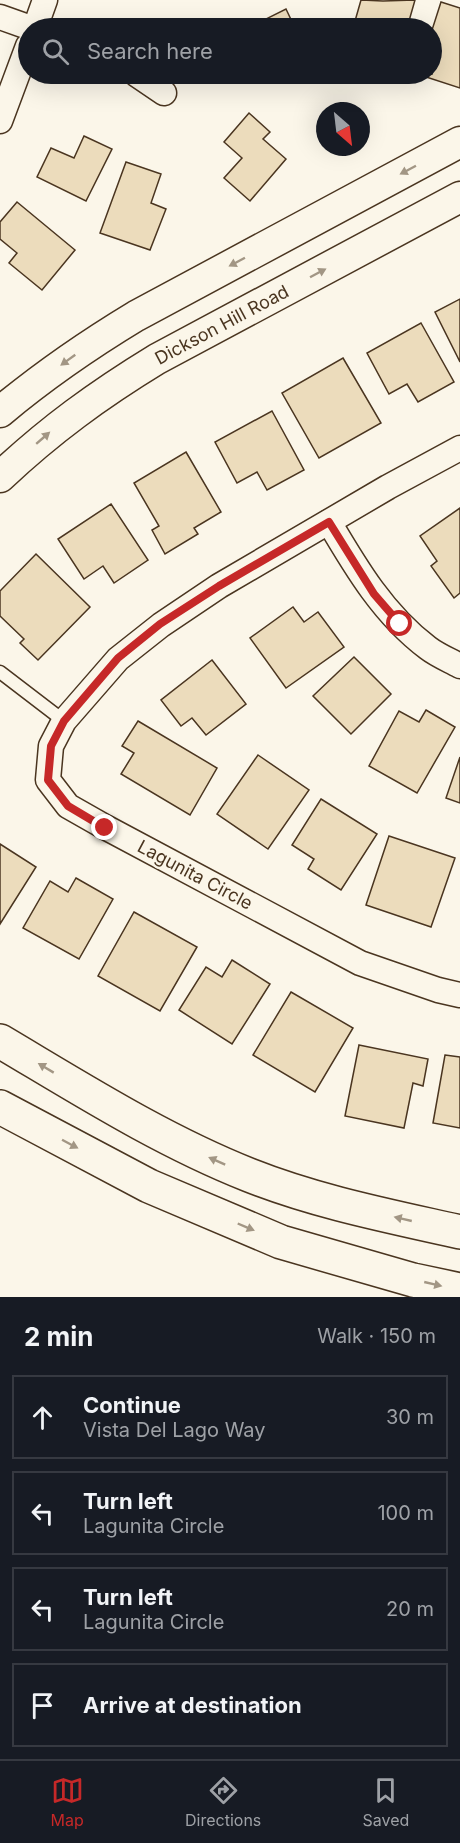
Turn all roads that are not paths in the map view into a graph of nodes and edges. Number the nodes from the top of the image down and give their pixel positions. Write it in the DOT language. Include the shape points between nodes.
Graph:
graph roads {
  1 [pos="45,0"];
  2 [pos="0,17"];
  3 [pos="37,18"];
  4 [pos="18,23"];
  5 [pos="18,73"];
  6 [pos="151,84"];
  7 [pos="164,93"];
  8 [pos="0,121"];
  9 [pos="460,142"];
  10 [pos="460,196"];
  11 [pos="0,412"];
  12 [pos="460,448"];
  13 [pos="0,477"];
  14 [pos="329,522"];
  15 [pos="460,666"];
  16 [pos="0,672"];
  17 [pos="64,721"];
  18 [pos="460,995"];
  19 [pos="0,1041"];
  20 [pos="0,1107"];
  21 [pos="460,1232"];
  22 [pos="460,1290"];
  1 -- 3 [label="street"];
  2 -- 4 [label="street"];
  5 -- 8 [label="street"];
  6 -- 7 [label="street"];
  9 -- 11 [label="street, one-way" via="136,316 86,347"];
  13 -- 10 [label="street, Dickson Hill Road, one-way" via="59,425 157,359"];
  12 -- 14 [label="street, Lagunita Circle"];
  14 -- 15 [label="street" via="374,594 400,624 429,649"];
  14 -- 17 [label="street, Lagunita Circle" via="160,624 118,658"];
  16 -- 17 [label="lane"];
  17 -- 18 [label="street, Lagunita Circle" via="51,746 48,780 68,806 360,963"];
  21 -- 19 [label="main road, one-way" via="355,1209 251,1176 170,1140"];
  20 -- 22 [label="main road, one-way" via="149,1186 281,1242"];
}
